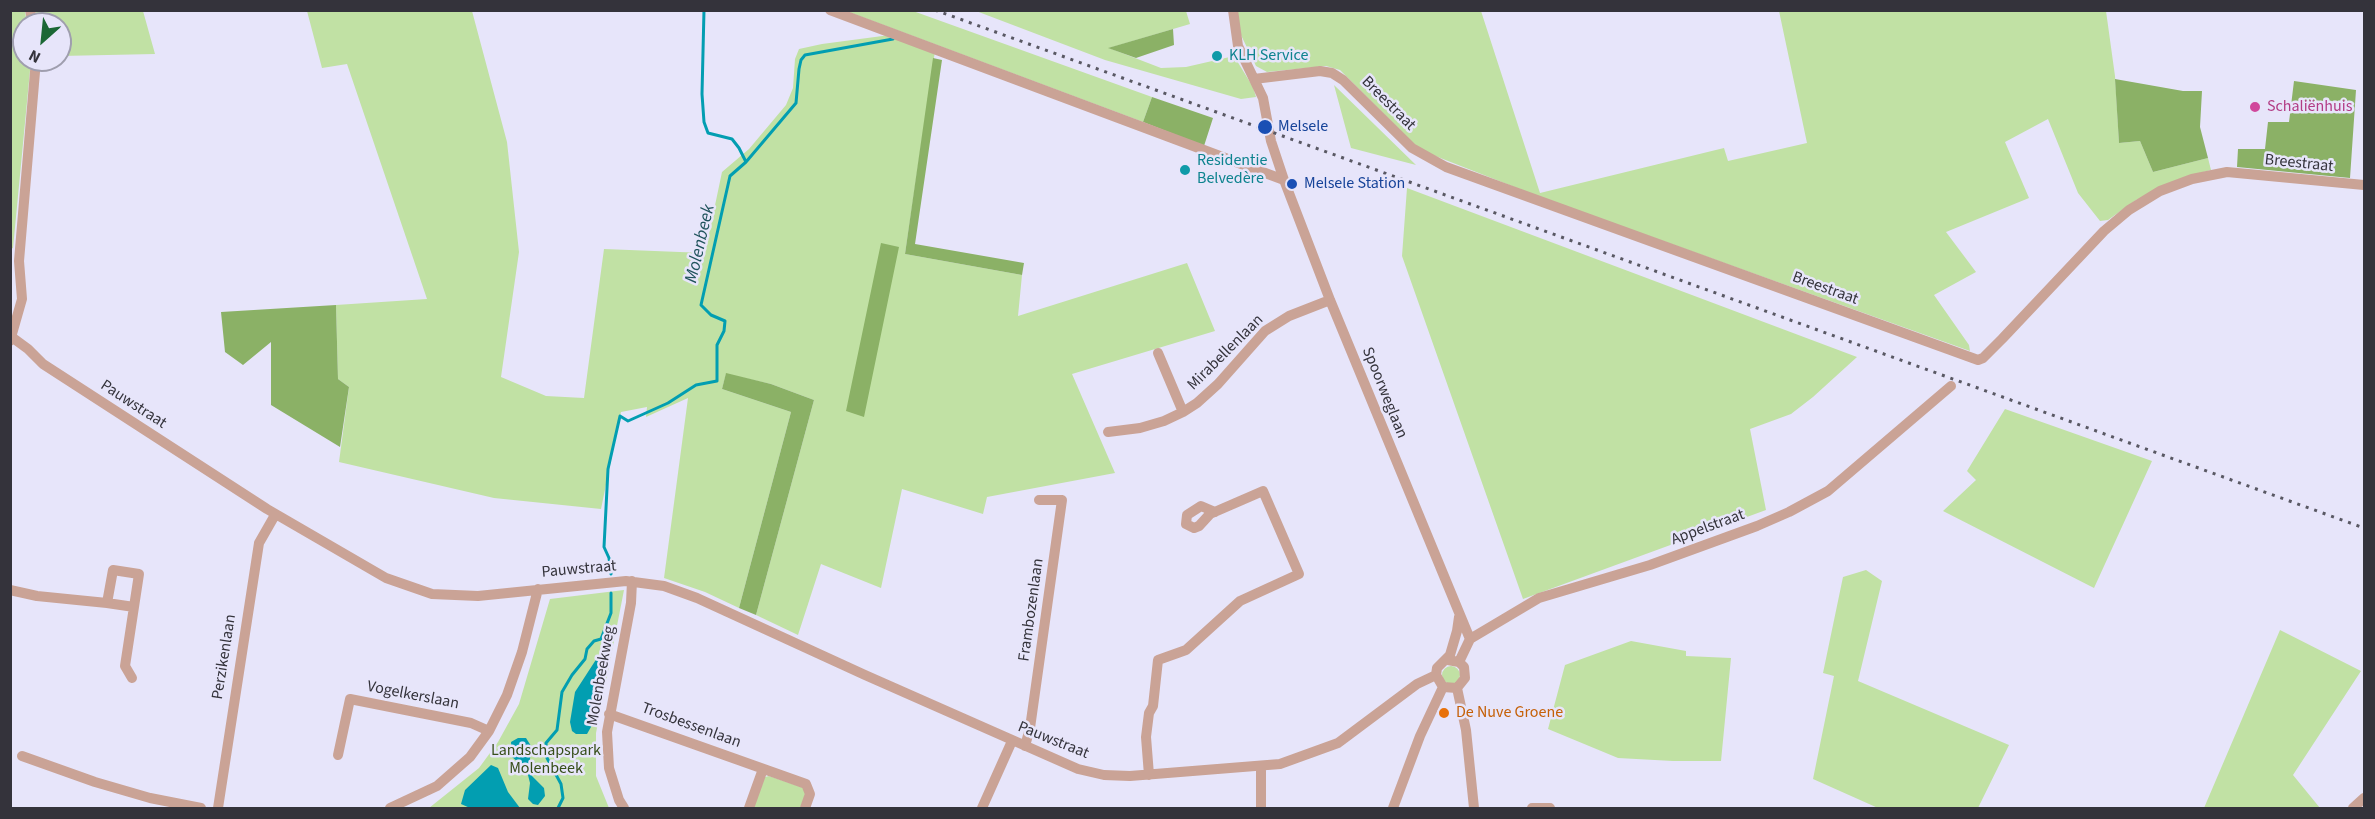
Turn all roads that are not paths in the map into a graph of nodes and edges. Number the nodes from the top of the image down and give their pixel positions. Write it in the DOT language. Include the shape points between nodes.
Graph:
graph roads {
  1 [pos="830,10"];
  2 [pos="1233,10"];
  3 [pos="35,72"];
  4 [pos="1254,79"];
  5 [pos="1284,180"];
  6 [pos="2364,185"];
  7 [pos="15,260"];
  8 [pos="1330,300"];
  9 [pos="12,340"];
  10 [pos="1158,353"];
  11 [pos="1951,386"];
  12 [pos="1183,411"];
  13 [pos="1108,432"];
  14 [pos="1039,500"];
  15 [pos="1215,512"];
  16 [pos="275,515"];
  17 [pos="632,582"];
  18 [pos="538,589"];
  19 [pos="10,590"];
  20 [pos="107,603"];
  21 [pos="134,607"];
  22 [pos="1459,616"];
  23 [pos="1470,639"];
  24 [pos="1448,660"];
  25 [pos="1459,662"];
  26 [pos="1436,675"];
  27 [pos="132,678"];
  28 [pos="1443,687"];
  29 [pos="1456,688"];
  30 [pos="609,714"];
  31 [pos="489,731"];
  32 [pos="1012,741"];
  33 [pos="1025,746"];
  34 [pos="338,755"];
  35 [pos="22,756"];
  36 [pos="1260,767"];
  37 [pos="763,769"];
  38 [pos="1149,776"];
  39 [pos="2364,798"];
  40 [pos="201,808"];
  41 [pos="218,808"];
  42 [pos="390,808"];
  43 [pos="624,808"];
  44 [pos="749,808"];
  45 [pos="805,808"];
  46 [pos="982,808"];
  47 [pos="1261,808"];
  48 [pos="1393,808"];
  49 [pos="1474,808"];
  50 [pos="1532,808"];
  51 [pos="1550,808"];
  52 [pos="2353,808"];
  1 -- 5 [label="street"];
  2 -- 4 [label="street, Spoorweglaan" via="1238,46"];
  3 -- 7 [label="street, Pauwstraat"];
  4 -- 5 [label="street, Spoorweglaan" via="1263,98"];
  4 -- 6 [label="street, Breestraat" via="1332,73 1412,148 1446,167 1978,360 2104,231 2160,191 2227,172"];
  5 -- 8 [label="street, Spoorweglaan"];
  7 -- 9 [label="street, Pauwstraat" via="22,299"];
  8 -- 12 [label="street, Mirabellenlaan" via="1288,316 1265,331 1218,384"];
  8 -- 22 [label="street, Spoorweglaan"];
  9 -- 16 [label="street, Pauwstraat"];
  10 -- 12 [label="street"];
  11 -- 23 [label="street, Appelstraat" via="1842,481 1789,513 1650,565 1539,598"];
  12 -- 13 [label="street, Mirabellenlaan" via="1140,428"];
  14 -- 33 [label="street, Frambozenlaan" via="1062,500"];
  15 -- 38 [label="street" via="1263,491 1299,574 1240,600 1186,650 1158,660 1146,737"];
  16 -- 18 [label="street, Pauwstraat" via="386,578 432,594 478,596"];
  16 -- 41 [label="street, Perzikenlaan" via="259,543"];
  17 -- 18 [label="street, Pauwstraat"];
  17 -- 30 [label="street, Molenbeekweg"];
  17 -- 32 [label="street, Pauwstraat" via="664,586 697,598"];
  18 -- 31 [label="street" via="522,652"];
  19 -- 20 [label="street"];
  20 -- 21 [label="street"];
  20 -- 21 [label="street" via="113,570 139,574"];
  21 -- 27 [label="street" via="125,666"];
  22 -- 23 [label="street, Spoorweglaan"];
  22 -- 24 [label="street"];
  23 -- 25 [label="street"];
  24 -- 25 [label="street"];
  24 -- 26 [label="street" via="1441,663"];
  25 -- 29 [label="street" via="1465,678"];
  26 -- 28 [label="street"];
  26 -- 36 [label="street, Pauwstraat" via="1417,684 1338,743 1290,761"];
  28 -- 29 [label="street"];
  28 -- 48 [label="street"];
  29 -- 49 [label="street" via="1466,730"];
  30 -- 37 [label="street, Trosbessenlaan"];
  30 -- 43 [label="street, Molenbeekweg" via="609,768"];
  31 -- 34 [label="street, Vogelkerslaan" via="471,723 350,699"];
  31 -- 42 [label="street" via="470,757 437,786"];
  32 -- 33 [label="street, Pauwstraat"];
  32 -- 46 [label="street"];
  33 -- 38 [label="street, Pauwstraat" via="1078,769 1104,775"];
  35 -- 40 [label="street" via="106,786"];
  36 -- 38 [label="street, Pauwstraat"];
  36 -- 47 [label="street"];
  37 -- 44 [label="street"];
  37 -- 45 [label="street, Trosbessenlaan" via="806,784 810,794"];
  39 -- 52 [label="street"];
  50 -- 51 [label="street"];
}
